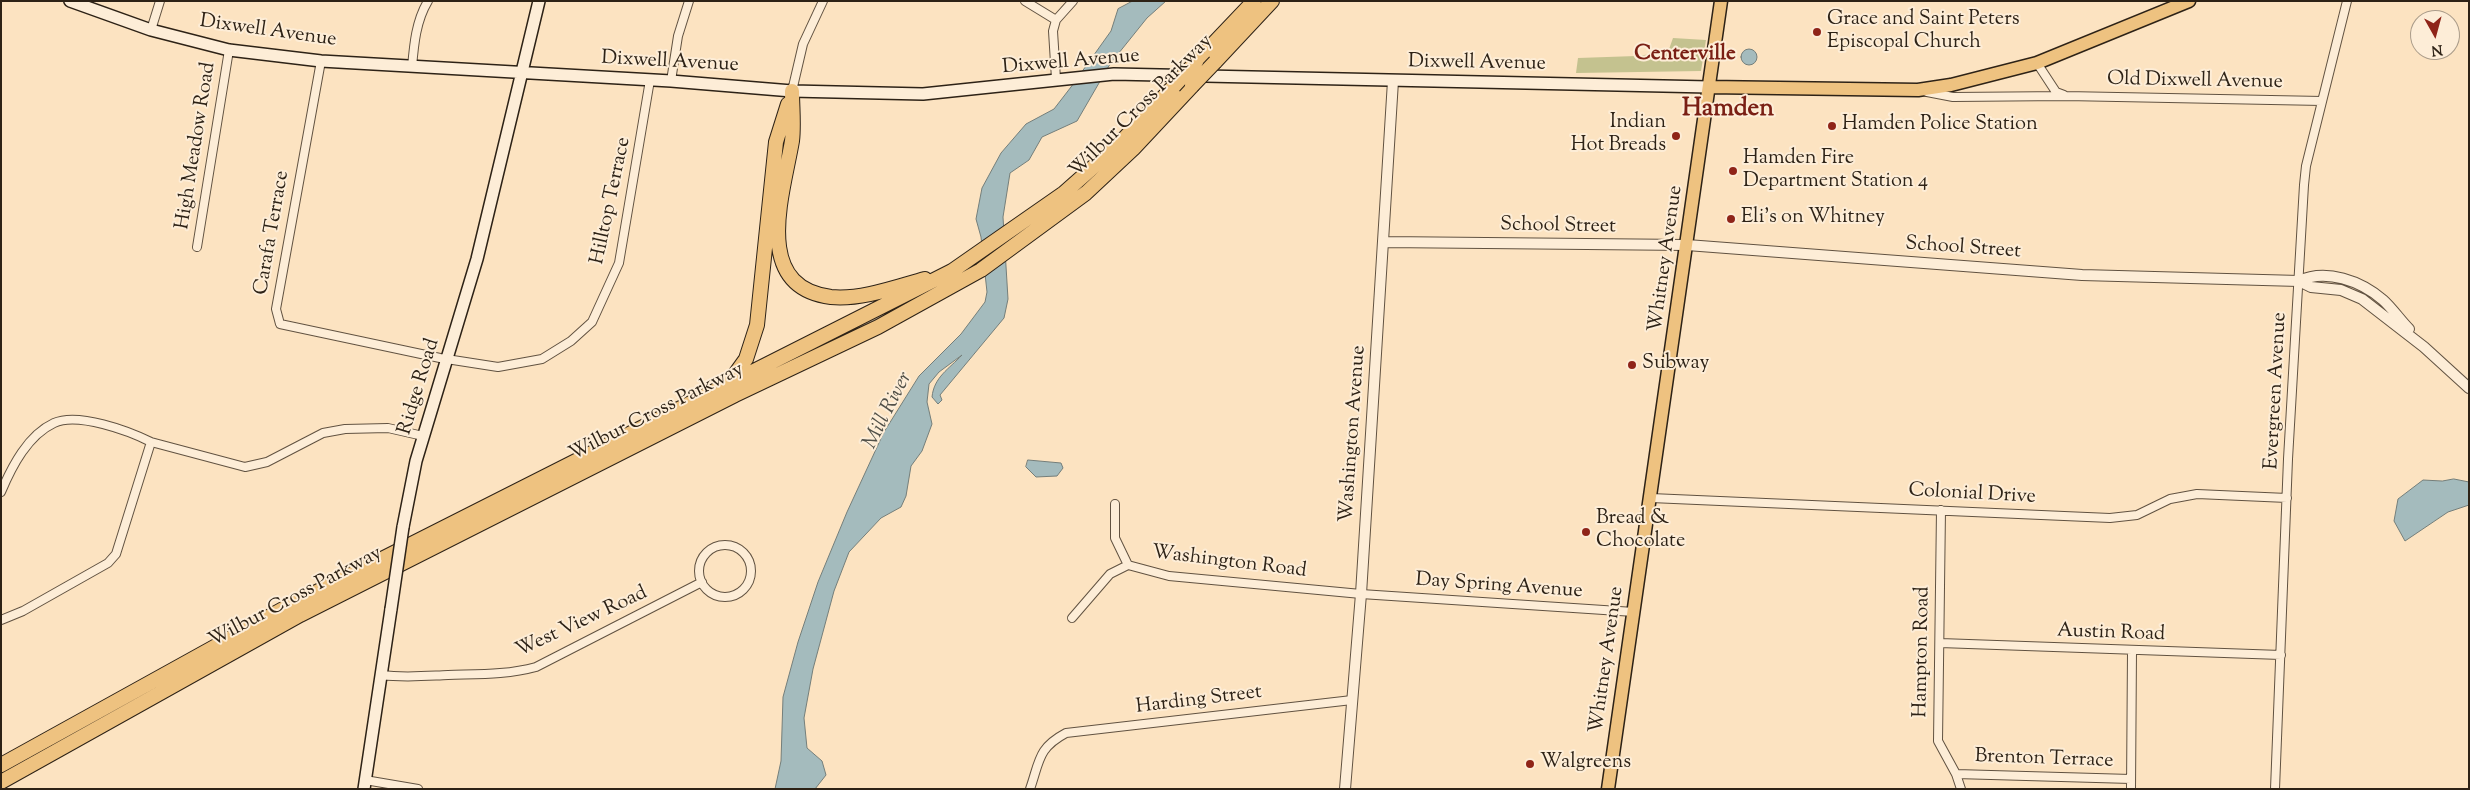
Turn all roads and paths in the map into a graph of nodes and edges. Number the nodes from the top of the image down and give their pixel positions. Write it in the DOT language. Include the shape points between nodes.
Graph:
graph roads {
  1 [pos="70,1"];
  2 [pos="160,1"];
  3 [pos="428,1"];
  4 [pos="539,1"];
  5 [pos="689,1"];
  6 [pos="823,1"];
  7 [pos="1025,1"];
  8 [pos="1073,1"];
  9 [pos="1254,1"];
  10 [pos="1272,1"];
  11 [pos="1721,1"];
  12 [pos="2189,1"];
  13 [pos="2347,1"];
  14 [pos="1056,20"];
  15 [pos="151,30"];
  16 [pos="229,50"];
  17 [pos="321,61"];
  18 [pos="2037,63"];
  19 [pos="412,66"];
  20 [pos="521,73"];
  21 [pos="1056,79"];
  22 [pos="650,80"];
  23 [pos="1394,80"];
  24 [pos="671,81"];
  25 [pos="1709,87"];
  26 [pos="1918,90"];
  27 [pos="792,91"];
  28 [pos="2066,96"];
  29 [pos="2322,101"];
  30 [pos="1385,242"];
  31 [pos="1687,246"];
  32 [pos="198,247"];
  33 [pos="952,271"];
  34 [pos="2299,281"];
  35 [pos="542,359"];
  36 [pos="448,360"];
  37 [pos="725,387"];
  38 [pos="2469,388"];
  39 [pos="423,436"];
  40 [pos="151,442"];
  41 [pos="1,492"];
  42 [pos="1651,498"];
  43 [pos="2287,498"];
  44 [pos="1115,504"];
  45 [pos="1941,510"];
  46 [pos="1128,564"];
  47 [pos="702,582"];
  48 [pos="1361,594"];
  49 [pos="1634,612"];
  50 [pos="1072,618"];
  51 [pos="1,620"];
  52 [pos="1940,643"];
  53 [pos="2132,651"];
  54 [pos="2281,655"];
  55 [pos="382,675"];
  56 [pos="1352,700"];
  57 [pos="1,765"];
  58 [pos="1956,774"];
  59 [pos="2131,779"];
  60 [pos="1,782"];
  61 [pos="365,784"];
  62 [pos="418,789"];
  63 [pos="1030,789"];
  64 [pos="1345,789"];
  65 [pos="1608,789"];
  66 [pos="1961,789"];
  67 [pos="2131,789"];
  68 [pos="2275,789"];
  1 -- 15 [label="main road, Dixwell Avenue"];
  2 -- 15 [label="street"];
  3 -- 19 [label="street" via="415,37"];
  4 -- 20 [label="main road, Ridge Road"];
  5 -- 24 [label="street" via="678,36"];
  6 -- 27 [label="street" via="803,44"];
  7 -- 14 [label="street"];
  8 -- 14 [label="street"];
  9 -- 33 [label="highway, Wilbur Cross Parkway, bridge" via="1117,146 1071,187 1006,236"];
  10 -- 60 [label="highway, Wilbur Cross Parkway, bridge" via="1133,149 1086,193 981,270 878,327 735,395 300,616"];
  11 -- 25 [label="main road, Whitney Avenue"];
  12 -- 18 [label="main road, Dixwell Avenue"];
  13 -- 29 [label="street, Evergreen Avenue"];
  14 -- 21 [label="street" via="1053,31"];
  15 -- 16 [label="main road, Dixwell Avenue"];
  16 -- 17 [label="main road, Dixwell Avenue"];
  16 -- 32 [label="street, High Meadow Road"];
  17 -- 19 [label="main road, Dixwell Avenue"];
  17 -- 36 [label="street, Carafa Terrace" via="276,309 280,324"];
  18 -- 26 [label="main road, Dixwell Avenue"];
  18 -- 28 [label="street" via="2056,92"];
  19 -- 20 [label="main road, Dixwell Avenue"];
  20 -- 22 [label="main road, Dixwell Avenue"];
  20 -- 36 [label="main road, Ridge Road" via="477,259"];
  21 -- 23 [label="main road, Dixwell Avenue" via="1107,75"];
  21 -- 27 [label="main road, Dixwell Avenue" via="923,94"];
  22 -- 24 [label="main road, Dixwell Avenue"];
  22 -- 35 [label="street, Hilltop Terrace" via="619,264 592,322 571,341"];
  23 -- 25 [label="main road, Dixwell Avenue"];
  23 -- 30 [label="street, Washington Avenue"];
  24 -- 27 [label="main road, Dixwell Avenue"];
  25 -- 26 [label="main road, Dixwell Avenue"];
  25 -- 31 [label="main road, Whitney Avenue"];
  26 -- 28 [label="street, Old Dixwell Avenue" via="1953,96"];
  27 -- 33 [label="highway" via="792,137 778,222 781,262 792,279 808,292 832,297 876,291"];
  27 -- 37 [label="highway" via="776,142 757,325 746,358"];
  28 -- 29 [label="street, Old Dixwell Avenue"];
  29 -- 34 [label="street, Evergreen Avenue" via="2304,185"];
  30 -- 31 [label="street, School Street"];
  30 -- 48 [label="street, Washington Avenue"];
  31 -- 34 [label="street, School Street" via="2082,276"];
  31 -- 42 [label="main road, Whitney Avenue"];
  33 -- 37 [label="highway, Wilbur Cross Parkway"];
  34 -- 38 [label="street, School Street" via="2311,287 2340,290 2362,299 2424,347"];
  34 -- 43 [label="street, Evergreen Avenue"];
  35 -- 36 [label="street, Carafa Terrace" via="498,367"];
  36 -- 39 [label="main road, Ridge Road"];
  37 -- 57 [label="highway, Wilbur Cross Parkway" via="285,608"];
  39 -- 40 [label="street" via="388,428 345,429 323,433 267,462 245,467"];
  39 -- 55 [label="main road, Ridge Road, bridge" via="403,527"];
  40 -- 41 [label="street" via="127,430 97,423 56,422 26,446"];
  40 -- 51 [label="street" via="116,554 108,563"];
  42 -- 45 [label="street, Colonial Drive"];
  42 -- 49 [label="main road, Whitney Avenue"];
  43 -- 45 [label="street, Colonial Drive" via="2197,494 2170,499 2137,515 2110,518"];
  43 -- 54 [label="street, Evergreen Avenue"];
  44 -- 46 [label="street, Washington Road" via="1115,538"];
  45 -- 52 [label="street, Hampton Road"];
  46 -- 48 [label="street, Washington Road" via="1169,576"];
  46 -- 50 [label="street" via="1110,574"];
  47 -- 47 [label="street" via="720,596 735,595 742,591 750,578 750,562 735,547 724,545 714,548 701,561"];
  47 -- 55 [label="street, West View Road" via="536,667 489,674"];
  48 -- 49 [label="street, Day Spring Avenue"];
  48 -- 56 [label="street, Washington Avenue"];
  49 -- 65 [label="main road, Whitney Avenue"];
  52 -- 53 [label="street, Austin Road"];
  52 -- 58 [label="street, Hampton Road" via="1938,740"];
  53 -- 54 [label="street, Austin Road"];
  53 -- 59 [label="street"];
  54 -- 68 [label="street, Evergreen Avenue"];
  55 -- 61 [label="main road, Ridge Road"];
  56 -- 63 [label="street, Harding Street" via="1066,733 1052,741 1043,752"];
  56 -- 64 [label="street, Washington Avenue"];
  58 -- 59 [label="street, Brenton Terrace"];
  58 -- 66 [label="street, Hampton Road"];
  59 -- 67 [label="street"];
  61 -- 62 [label="street"];
}
